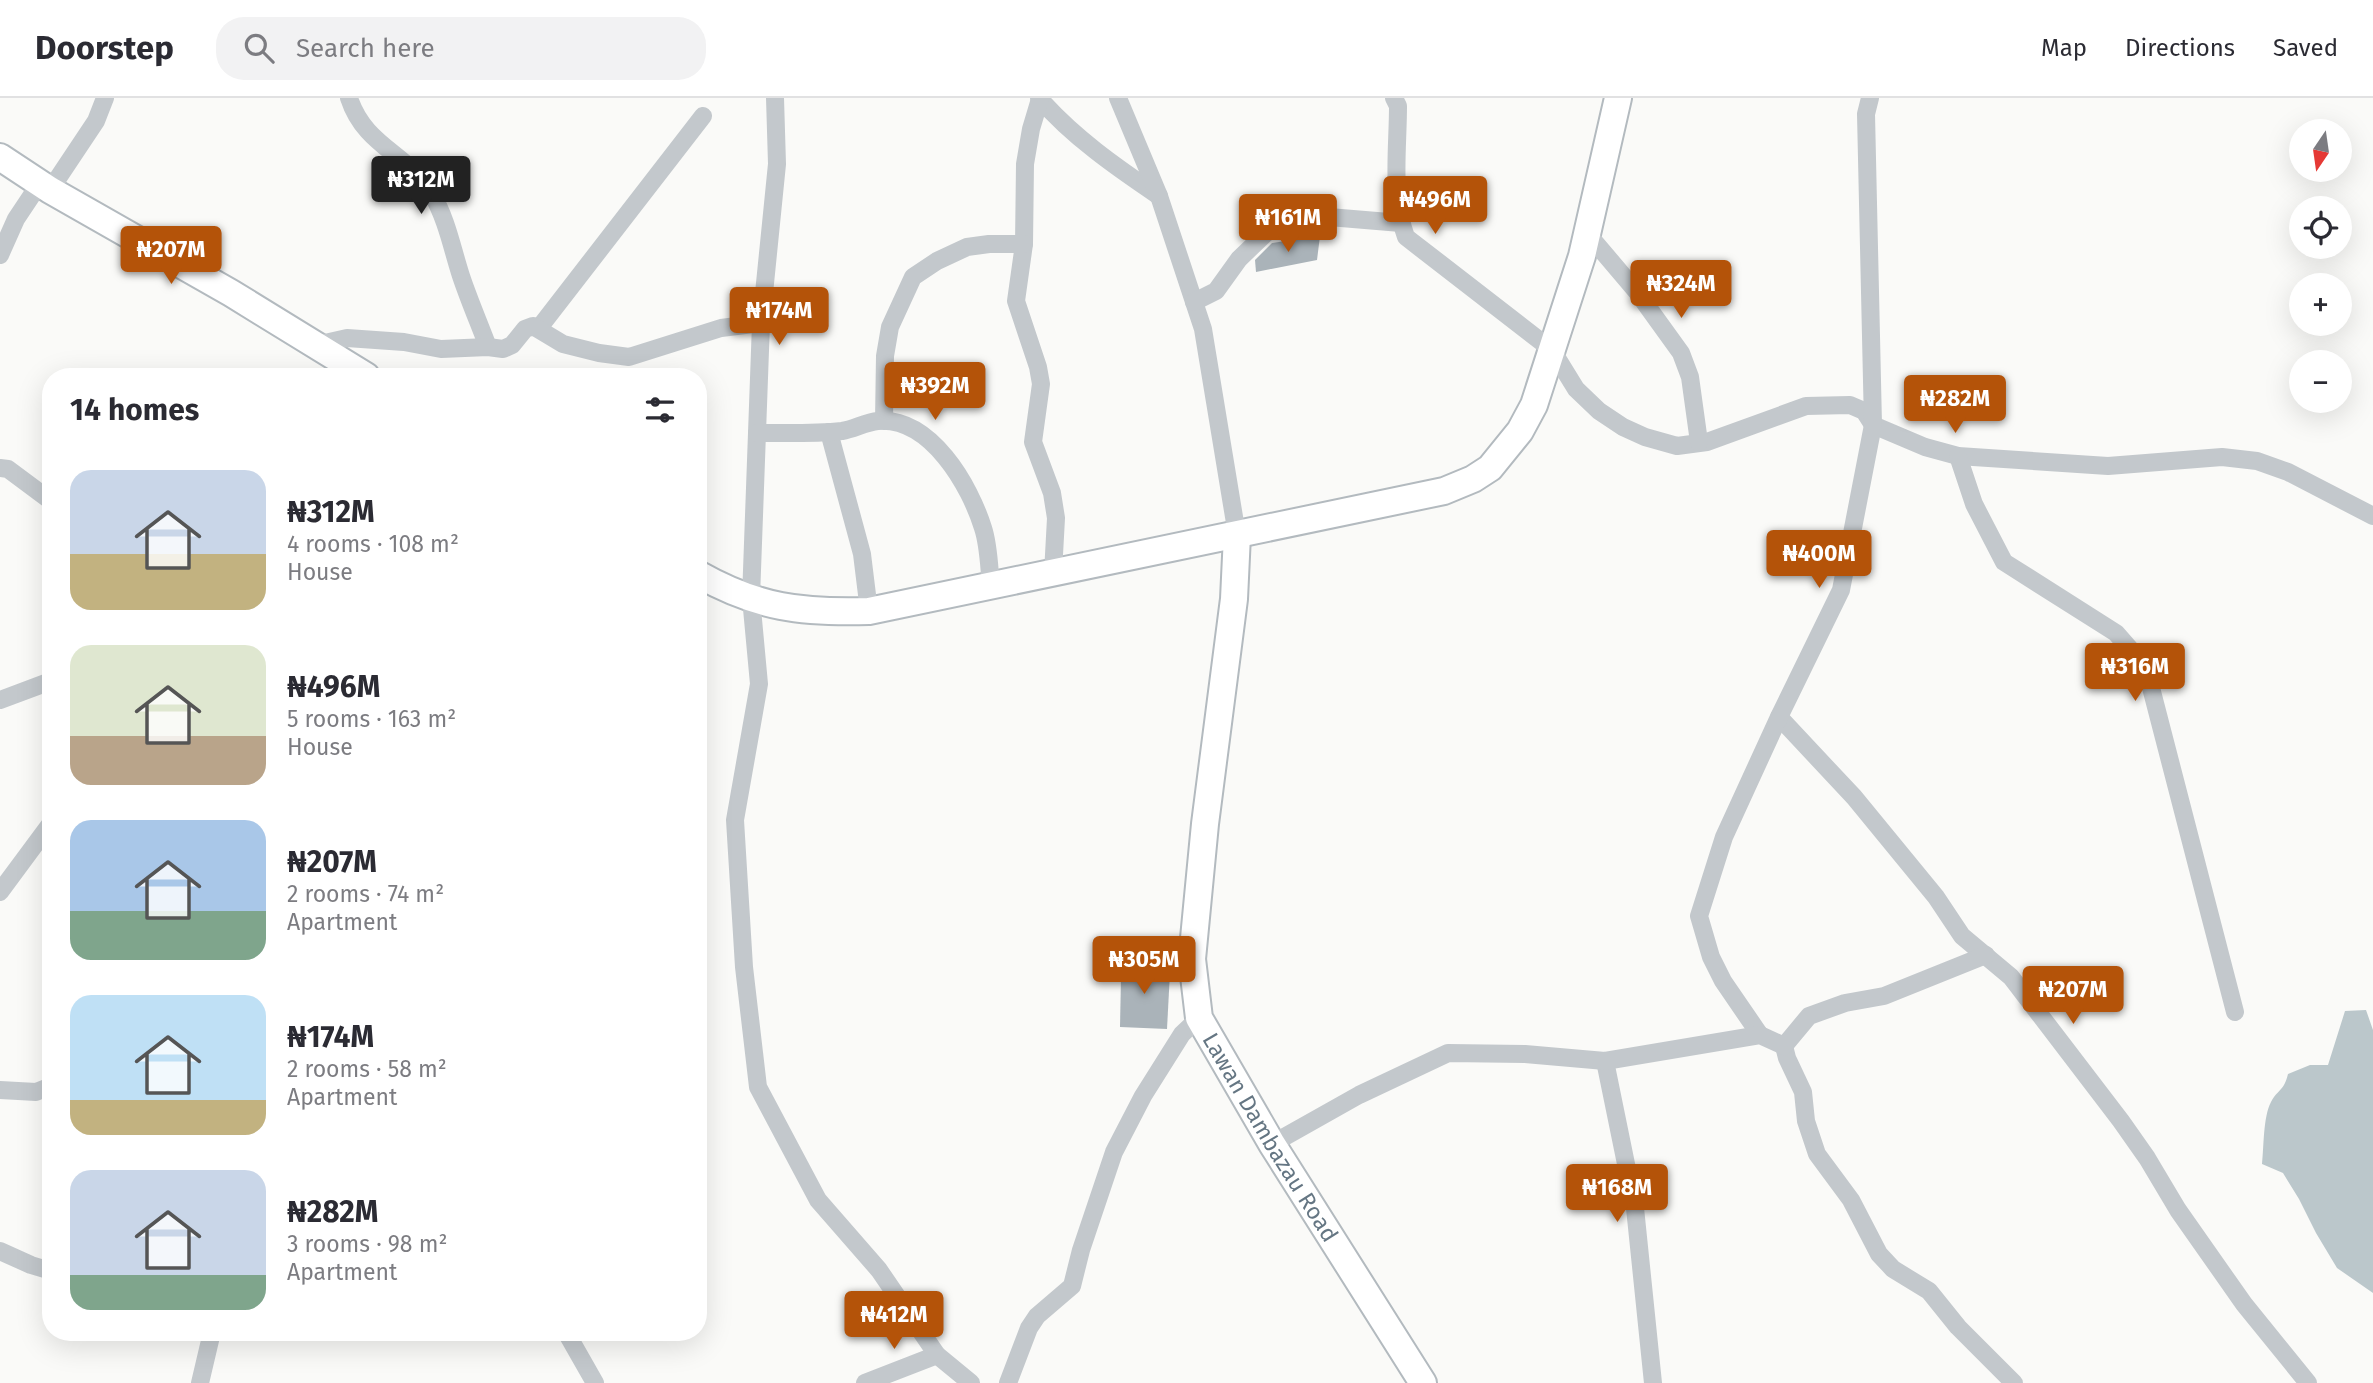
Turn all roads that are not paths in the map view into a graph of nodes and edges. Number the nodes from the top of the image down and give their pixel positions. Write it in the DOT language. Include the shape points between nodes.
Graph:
graph roads {
  1 [pos="105,98"];
  2 [pos="349,98"];
  3 [pos="775,98"];
  4 [pos="1040,98"];
  5 [pos="1118,98"];
  6 [pos="1394,98"];
  7 [pos="1618,98"];
  8 [pos="1870,98"];
  9 [pos="703,116"];
  10 [pos="0,157"];
  11 [pos="45,187"];
  12 [pos="1159,196"];
  13 [pos="8,218"];
  14 [pos="1401,223"];
  15 [pos="1587,233"];
  16 [pos="1024,244"];
  17 [pos="0,255"];
  18 [pos="1194,302"];
  19 [pos="761,323"];
  20 [pos="539,328"];
  21 [pos="316,345"];
  22 [pos="488,347"];
  23 [pos="1552,350"];
  24 [pos="353,368"];
  25 [pos="884,421"];
  26 [pos="1873,425"];
  27 [pos="757,432"];
  28 [pos="829,432"];
  29 [pos="1699,442"];
  30 [pos="1958,456"];
  31 [pos="0,468"];
  32 [pos="42,494"];
  33 [pos="2373,516"];
  34 [pos="1237,536"];
  35 [pos="1053,573"];
  36 [pos="707,578"];
  37 [pos="991,586"];
  38 [pos="751,598"];
  39 [pos="869,611"];
  40 [pos="42,684"];
  41 [pos="0,700"];
  42 [pos="1779,717"];
  43 [pos="42,835"];
  44 [pos="0,892"];
  45 [pos="1986,955"];
  46 [pos="2235,1012"];
  47 [pos="1199,1018"];
  48 [pos="1760,1035"];
  49 [pos="1784,1046"];
  50 [pos="1605,1061"];
  51 [pos="0,1090"];
  52 [pos="42,1090"];
  53 [pos="1272,1144"];
  54 [pos="0,1251"];
  55 [pos="42,1268"];
  56 [pos="210,1341"];
  57 [pos="571,1341"];
  58 [pos="937,1355"];
  59 [pos="200,1383"];
  60 [pos="595,1383"];
  61 [pos="865,1383"];
  62 [pos="971,1383"];
  63 [pos="1008,1383"];
  64 [pos="1423,1383"];
  65 [pos="1654,1383"];
  66 [pos="2014,1383"];
  67 [pos="2308,1383"];
  1 -- 11 [label="street" via="96,121"];
  2 -- 22 [label="street" via="360,125 416,172 432,194"];
  3 -- 19 [label="street" via="777,164"];
  4 -- 12 [label="street" via="1112,164"];
  4 -- 16 [label="street" via="1025,164"];
  5 -- 12 [label="street"];
  6 -- 14 [label="street" via="1398,106"];
  7 -- 15 [label="main road"];
  8 -- 26 [label="street" via="1866,114"];
  9 -- 20 [label="street"];
  10 -- 11 [label="main road"];
  11 -- 13 [label="street"];
  11 -- 21 [label="main road"];
  12 -- 18 [label="street"];
  13 -- 17 [label="street"];
  14 -- 18 [label="street" via="1300,218 1266,233 1216,291"];
  14 -- 23 [label="street" via="1406,237"];
  15 -- 23 [label="main road"];
  15 -- 29 [label="street" via="1681,353 1690,376"];
  16 -- 25 [label="street" via="967,247 913,277 890,327"];
  16 -- 35 [label="street" via="1016,301 1041,384 1033,442 1056,518"];
  18 -- 34 [label="street" via="1203,329"];
  19 -- 20 [label="street" via="721,328 629,357 563,344"];
  19 -- 27 [label="street"];
  20 -- 22 [label="street" via="528,326 509,348"];
  21 -- 22 [label="street" via="346,338 441,349"];
  21 -- 24 [label="main road"];
  23 -- 29 [label="street" via="1576,389 1623,427 1677,446"];
  23 -- 34 [label="main road" via="1520,431 1490,467 1473,479 1444,491"];
  25 -- 28 [label="street"];
  25 -- 37 [label="street" via="903,424 923,436 951,462 984,531"];
  26 -- 29 [label="street" via="1864,411 1850,405 1806,407"];
  26 -- 30 [label="street"];
  26 -- 42 [label="street" via="1841,590"];
  27 -- 28 [label="street"];
  27 -- 38 [label="street"];
  28 -- 39 [label="street" via="862,554"];
  30 -- 33 [label="street" via="2108,466 2222,457 2257,461"];
  30 -- 46 [label="street" via="1974,504 2004,562 2116,633 2149,680"];
  31 -- 32 [label="street"];
  34 -- 35 [label="main road"];
  34 -- 47 [label="main road, Lawan Dambazau Road" via="1234,599 1192,959"];
  35 -- 37 [label="main road"];
  36 -- 38 [label="main road"];
  37 -- 39 [label="main road"];
  38 -- 39 [label="main road" via="798,610"];
  38 -- 58 [label="street" via="760,684 735,820 744,967 758,1087 818,1200 879,1270"];
  40 -- 41 [label="street"];
  42 -- 45 [label="street" via="1854,797 1962,936"];
  42 -- 48 [label="street" via="1724,837 1699,916 1710,957"];
  43 -- 44 [label="street"];
  45 -- 49 [label="street" via="1884,996 1809,1016"];
  45 -- 67 [label="street" via="2011,977 2114,1112 2236,1294"];
  47 -- 53 [label="main road, Lawan Dambazau Road"];
  47 -- 63 [label="street" via="1182,1034 1143,1096 1114,1152 1072,1286 1029,1328"];
  48 -- 49 [label="street"];
  48 -- 50 [label="street"];
  49 -- 66 [label="street" via="1803,1092 1817,1154 1851,1200 1879,1254 1929,1291"];
  50 -- 53 [label="street" via="1448,1053"];
  50 -- 65 [label="street" via="1635,1208"];
  51 -- 52 [label="street"];
  53 -- 64 [label="main road, Lawan Dambazau Road"];
  54 -- 55 [label="street"];
  56 -- 59 [label="street"];
  57 -- 60 [label="street"];
  58 -- 61 [label="street"];
  58 -- 62 [label="street"];
}
